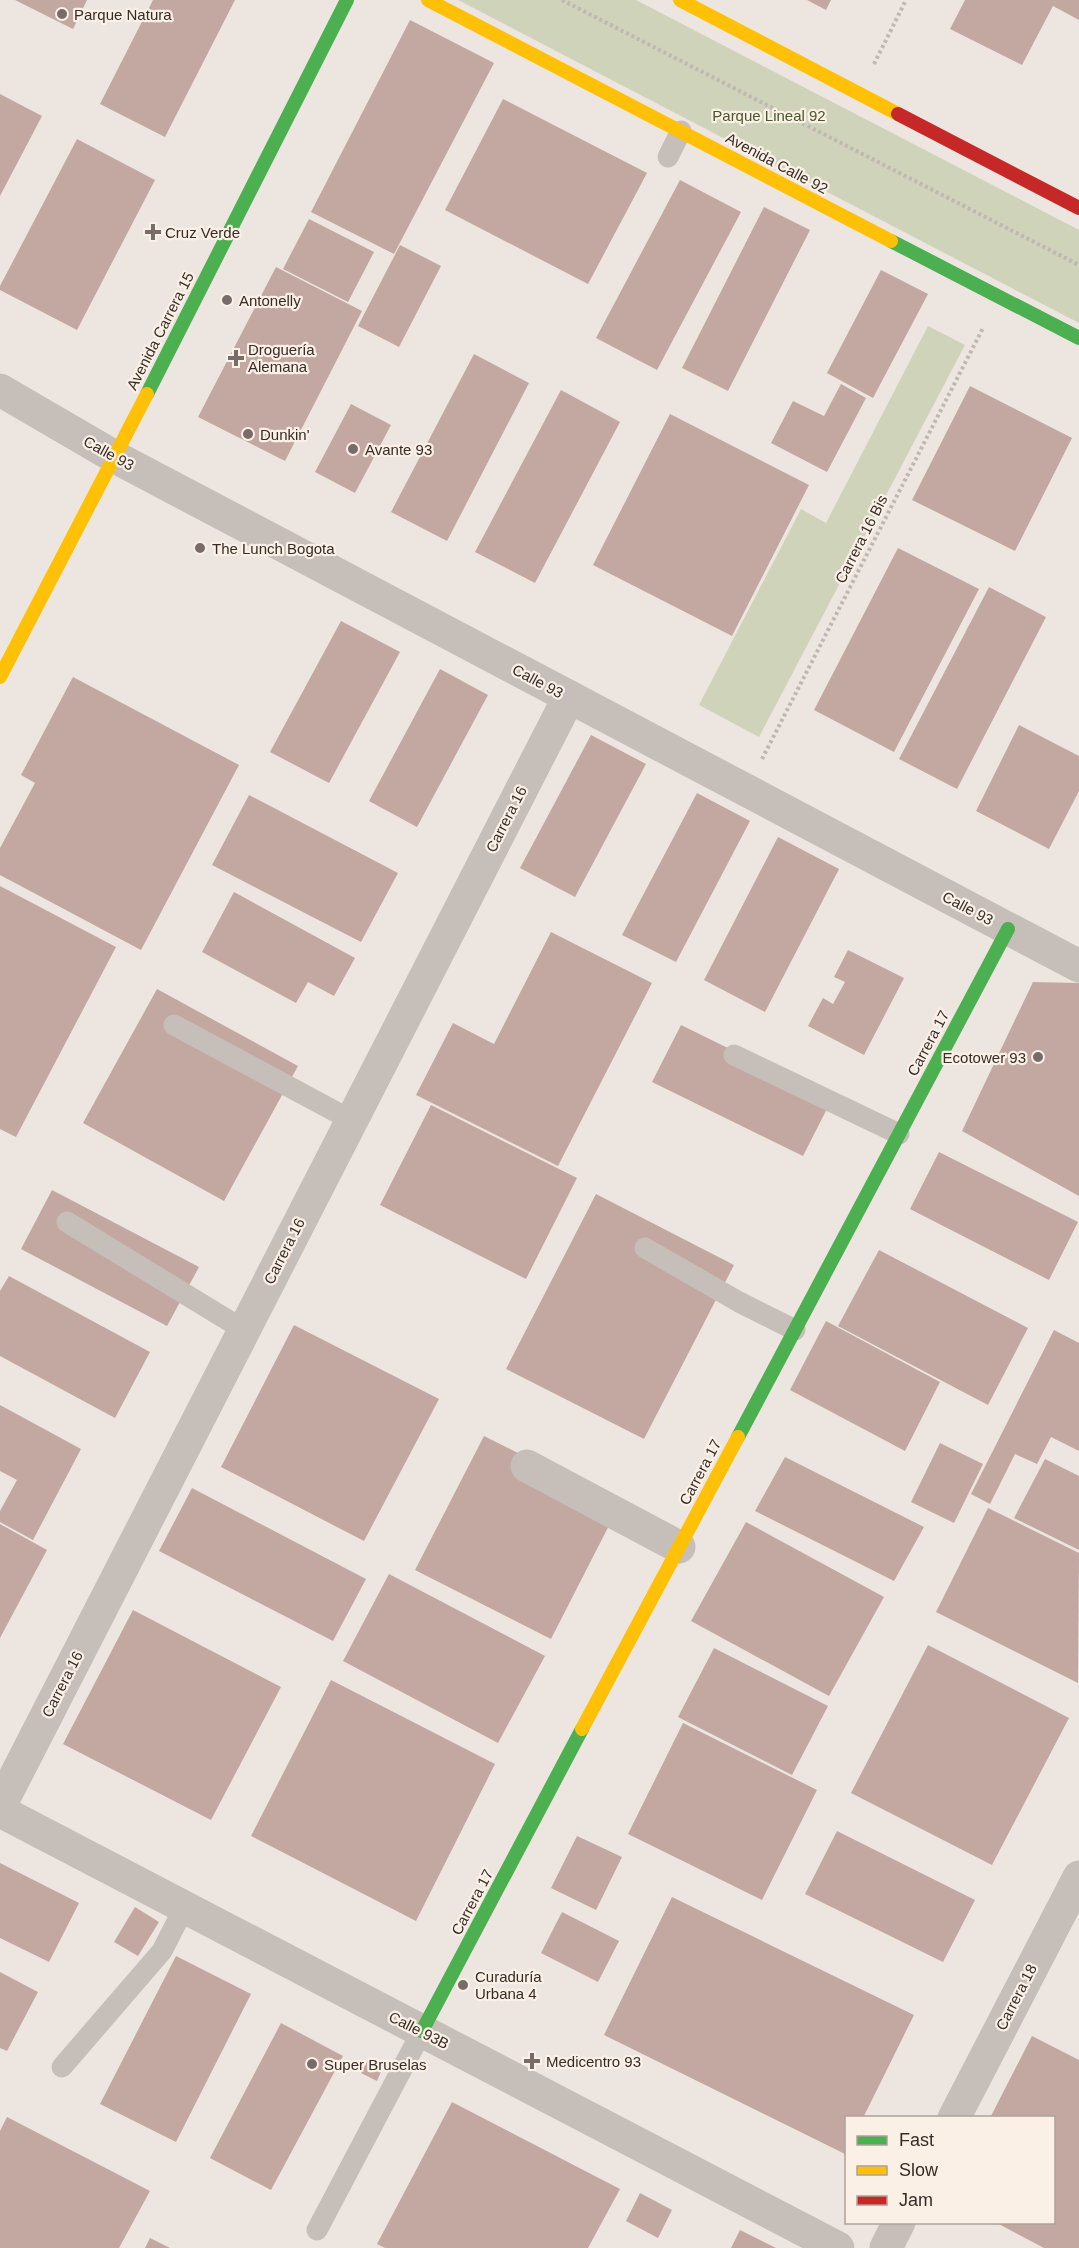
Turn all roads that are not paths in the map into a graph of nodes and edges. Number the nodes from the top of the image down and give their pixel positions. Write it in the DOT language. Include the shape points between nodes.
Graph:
graph roads {
  1 [pos="347,0"];
  2 [pos="428,0"];
  3 [pos="680,0"];
  4 [pos="681,131"];
  5 [pos="668,157"];
  6 [pos="1079,208"];
  7 [pos="1079,338"];
  8 [pos="0,390"];
  9 [pos="115,457"];
  10 [pos="0,677"];
  11 [pos="569,698"];
  12 [pos="1008,929"];
  13 [pos="1079,966"];
  14 [pos="174,1025"];
  15 [pos="734,1055"];
  16 [pos="351,1120"];
  17 [pos="899,1134"];
  18 [pos="67,1222"];
  19 [pos="645,1248"];
  20 [pos="244,1330"];
  21 [pos="795,1330"];
  22 [pos="527,1466"];
  23 [pos="679,1547"];
  24 [pos="0,1806"];
  25 [pos="0,1811"];
  26 [pos="1079,1877"];
  27 [pos="184,1908"];
  28 [pos="422,2031"];
  29 [pos="62,2067"];
  30 [pos="955,2116"];
  31 [pos="898,2224"];
  32 [pos="317,2230"];
  33 [pos="838,2248"];
  34 [pos="886,2248"];
  1 -- 9 [label="main road, Avenida Carrera 15"];
  2 -- 4 [label="main road, Avenida Calle 92"];
  3 -- 6 [label="main road"];
  4 -- 5 [label="lane"];
  4 -- 7 [label="main road, Avenida Calle 92"];
  8 -- 9 [label="street, Calle 93"];
  9 -- 10 [label="main road, Avenida Carrera 15"];
  9 -- 11 [label="street, Calle 93"];
  11 -- 12 [label="street, Calle 93"];
  11 -- 16 [label="street, Carrera 16"];
  12 -- 13 [label="street, Calle 93"];
  12 -- 17 [label="main road, Carrera 17"];
  14 -- 16 [label="lane"];
  15 -- 17 [label="lane"];
  16 -- 20 [label="street, Carrera 16"];
  17 -- 21 [label="main road, Carrera 17"];
  18 -- 20 [label="lane"];
  19 -- 21 [label="lane"];
  20 -- 24 [label="street, Carrera 16"];
  21 -- 23 [label="main road, Carrera 17"];
  22 -- 23 [label="street"];
  23 -- 28 [label="main road, Carrera 17"];
  25 -- 27 [label="street, Calle 93B"];
  26 -- 30 [label="street, Carrera 18"];
  27 -- 28 [label="street, Calle 93B"];
  27 -- 29 [label="lane" via="162,1952"];
  28 -- 32 [label="lane"];
  28 -- 33 [label="street, Calle 93B"];
  31 -- 34 [label="street"];
}
